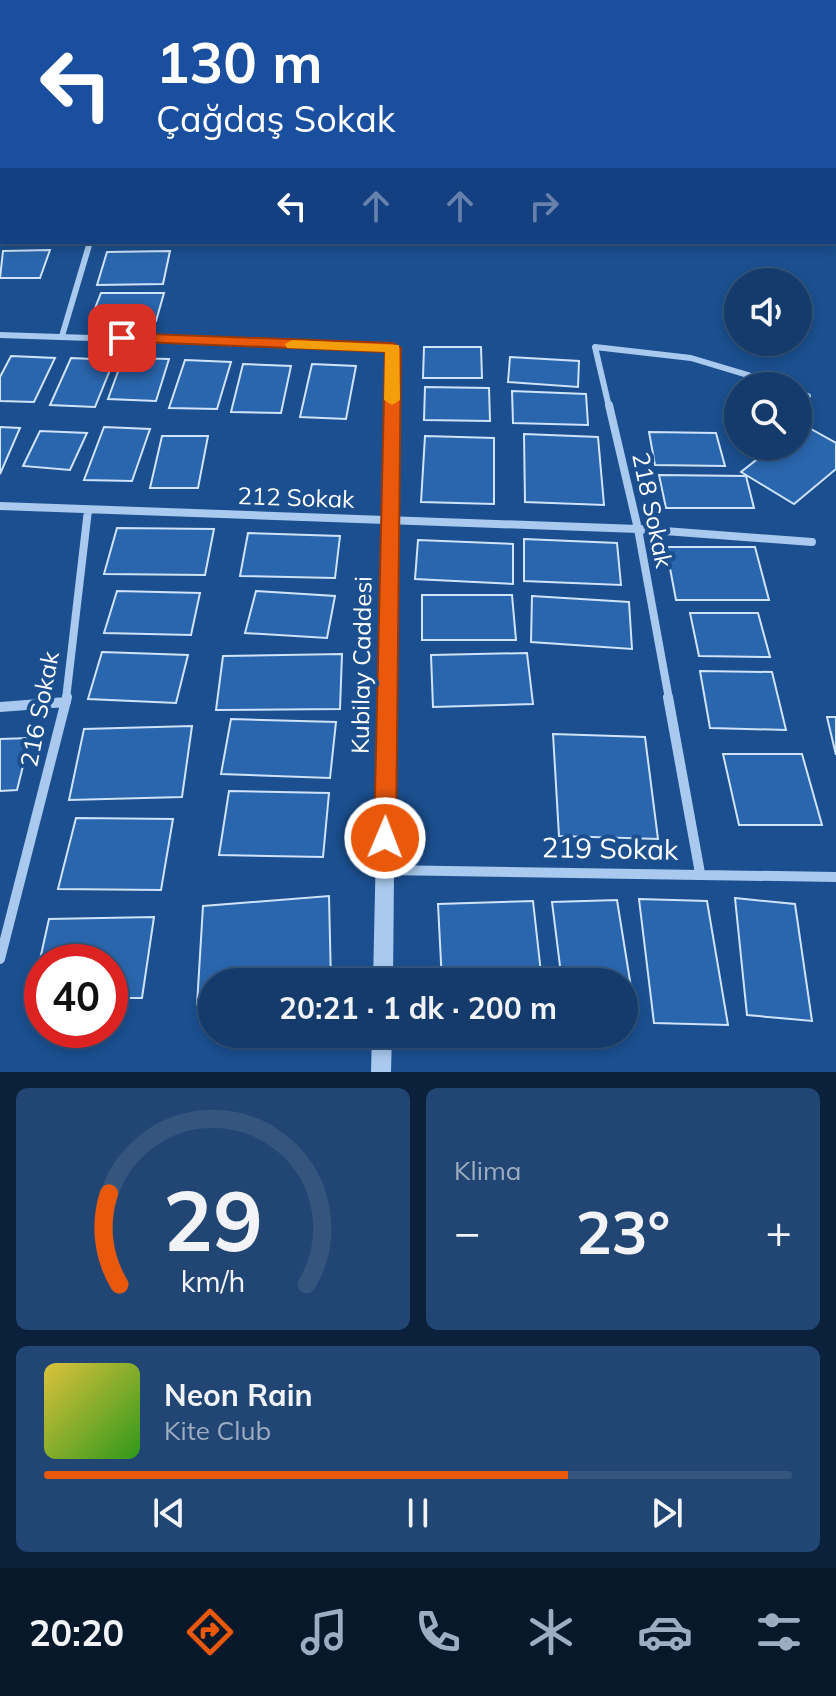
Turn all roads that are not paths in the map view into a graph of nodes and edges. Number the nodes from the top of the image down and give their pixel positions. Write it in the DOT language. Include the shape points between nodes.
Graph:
graph roads {
  1 [pos="89,244"];
  2 [pos="0,335"];
  3 [pos="62,336"];
  4 [pos="393,348"];
  5 [pos="743,372"];
  6 [pos="0,506"];
  7 [pos="88,510"];
  8 [pos="389,520"];
  9 [pos="638,529"];
  10 [pos="812,542"];
  11 [pos="66,702"];
  12 [pos="0,707"];
  13 [pos="384,870"];
  14 [pos="700,873"];
  15 [pos="836,877"];
  16 [pos="0,959"];
  17 [pos="383,968"];
  18 [pos="382,1048"];
  19 [pos="381,1072"];
  1 -- 3 [label="street"];
  2 -- 3 [label="street"];
  3 -- 4 [label="street"];
  4 -- 8 [label="street, Kubilay Caddesi"];
  5 -- 9 [label="street, 218 Sokak" via="645,348 595,347"];
  6 -- 7 [label="street, 212 Sokak"];
  7 -- 8 [label="street, 212 Sokak"];
  7 -- 11 [label="street, 216 Sokak"];
  8 -- 9 [label="street, 212 Sokak"];
  8 -- 13 [label="street, Kubilay Caddesi"];
  9 -- 10 [label="street, 212 Sokak"];
  9 -- 14 [label="street, 218 Sokak"];
  11 -- 12 [label="street"];
  11 -- 16 [label="street, 216 Sokak"];
  13 -- 14 [label="street, 219 Sokak"];
  13 -- 17 [label="street, Kubilay Caddesi"];
  14 -- 15 [label="street, 219 Sokak"];
  18 -- 19 [label="street"];
}
